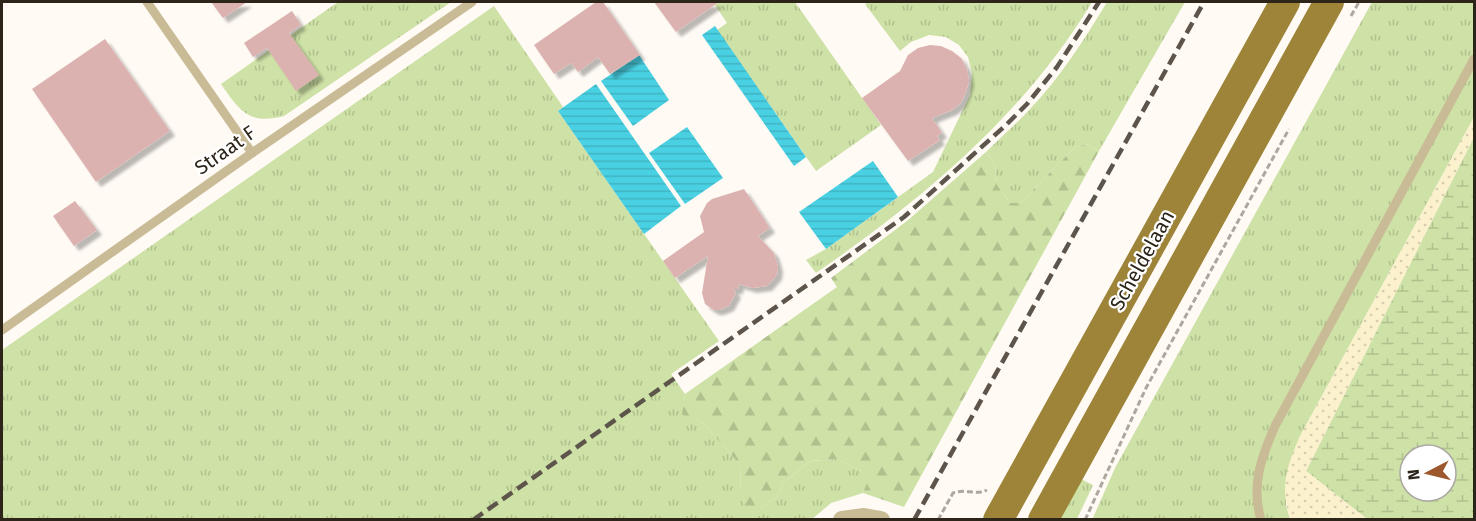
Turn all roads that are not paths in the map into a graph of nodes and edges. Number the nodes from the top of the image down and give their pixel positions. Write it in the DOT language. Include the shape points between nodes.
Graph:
graph roads {
  1 [pos="147,2"];
  2 [pos="472,2"];
  3 [pos="1285,2"];
  4 [pos="1338,12"];
  5 [pos="1474,59"];
  6 [pos="252,153"];
  7 [pos="2,330"];
  8 [pos="842,519"];
  9 [pos="881,519"];
  10 [pos="998,519"];
  11 [pos="1043,519"];
  12 [pos="1262,519"];
  1 -- 6 [label="lane"];
  2 -- 6 [label="lane, Straat F"];
  3 -- 10 [label="main road, Scheldelaan"];
  4 -- 11 [label="main road, Scheldelaan"];
  5 -- 12 [label="lane" via="1275,426 1261,458 1257,488"];
  6 -- 7 [label="lane, Straat F"];
  8 -- 9 [label="street"];
}
